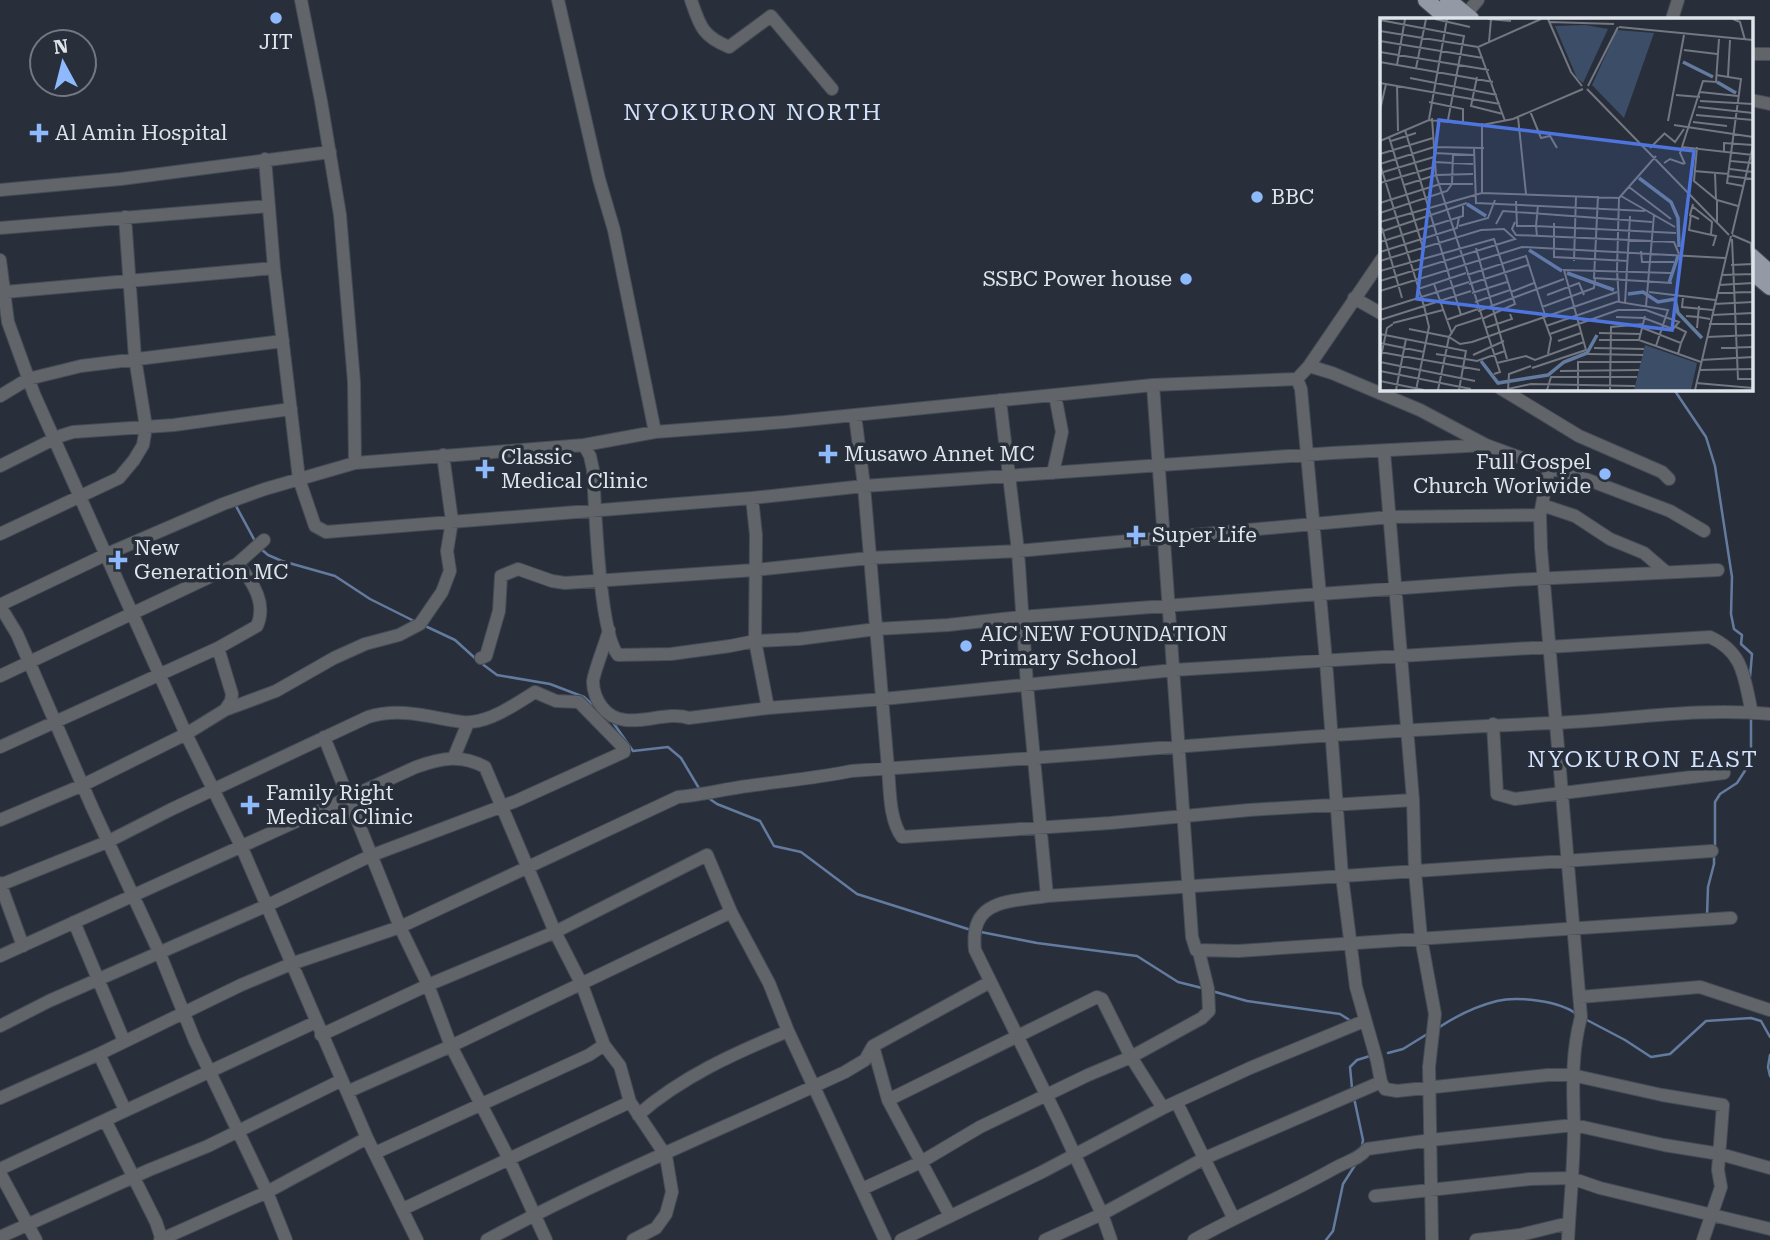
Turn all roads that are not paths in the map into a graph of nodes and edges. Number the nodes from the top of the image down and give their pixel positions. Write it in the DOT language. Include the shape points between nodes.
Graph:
graph roads {
  1 [pos="301,0"];
  2 [pos="558,0"];
  3 [pos="691,0"];
  4 [pos="1426,0"];
  5 [pos="1448,0"];
  6 [pos="1478,0"];
  7 [pos="1678,0"];
  8 [pos="1468,17"];
  9 [pos="1447,18"];
  10 [pos="1672,18"];
  11 [pos="1752,54"];
  12 [pos="1770,54"];
  13 [pos="832,89"];
  14 [pos="1752,100"];
  15 [pos="1770,104"];
  16 [pos="330,152"];
  17 [pos="265,159"];
  18 [pos="0,190"];
  19 [pos="269,206"];
  20 [pos="125,217"];
  21 [pos="0,228"];
  22 [pos="1752,258"];
  23 [pos="0,260"];
  24 [pos="1380,260"];
  25 [pos="274,268"];
  26 [pos="1763,275"];
  27 [pos="131,282"];
  28 [pos="5,292"];
  29 [pos="1354,298"];
  30 [pos="1380,313"];
  31 [pos="4,323"];
  32 [pos="283,341"];
  33 [pos="135,358"];
  34 [pos="1309,366"];
  35 [pos="28,379"];
  36 [pos="1297,379"];
  37 [pos="1153,385"];
  38 [pos="1503,390"];
  39 [pos="1055,395"];
  40 [pos="0,396"];
  41 [pos="1000,400"];
  42 [pos="291,409"];
  43 [pos="855,415"];
  44 [pos="146,427"];
  45 [pos="655,432"];
  46 [pos="54,439"];
  47 [pos="584,445"];
  48 [pos="1486,445"];
  49 [pos="1384,451"];
  50 [pos="443,455"];
  51 [pos="1307,455"];
  52 [pos="355,463"];
  53 [pos="1159,465"];
  54 [pos="0,466"];
  55 [pos="1549,468"];
  56 [pos="1053,473"];
  57 [pos="1010,475"];
  58 [pos="299,479"];
  59 [pos="1669,479"];
  60 [pos="864,486"];
  61 [pos="81,496"];
  62 [pos="752,498"];
  63 [pos="596,509"];
  64 [pos="1541,510"];
  65 [pos="1391,517"];
  66 [pos="452,520"];
  67 [pos="1314,524"];
  68 [pos="1704,531"];
  69 [pos="0,534"];
  70 [pos="1163,536"];
  71 [pos="264,540"];
  72 [pos="1018,551"];
  73 [pos="107,554"];
  74 [pos="869,558"];
  75 [pos="237,564"];
  76 [pos="754,570"];
  77 [pos="1718,570"];
  78 [pos="1666,572"];
  79 [pos="1543,578"];
  80 [pos="600,579"];
  81 [pos="1396,590"];
  82 [pos="1320,594"];
  83 [pos="1170,605"];
  84 [pos="0,606"];
  85 [pos="134,614"];
  86 [pos="1021,617"];
  87 [pos="876,629"];
  88 [pos="609,630"];
  89 [pos="754,641"];
  90 [pos="1550,647"];
  91 [pos="218,648"];
  92 [pos="1400,658"];
  93 [pos="481,659"];
  94 [pos="1326,661"];
  95 [pos="29,662"];
  96 [pos="1174,670"];
  97 [pos="160,674"];
  98 [pos="0,676"];
  99 [pos="1027,685"];
  100 [pos="883,699"];
  101 [pos="768,708"];
  102 [pos="225,710"];
  103 [pos="1760,713"];
  104 [pos="54,722"];
  105 [pos="468,723"];
  106 [pos="1556,723"];
  107 [pos="1493,724"];
  108 [pos="1406,730"];
  109 [pos="186,734"];
  110 [pos="1331,734"];
  111 [pos="324,737"];
  112 [pos="1179,746"];
  113 [pos="0,747"];
  114 [pos="454,757"];
  115 [pos="1035,757"];
  116 [pos="888,768"];
  117 [pos="1724,773"];
  118 [pos="83,785"];
  119 [pos="214,789"];
  120 [pos="1562,792"];
  121 [pos="349,799"];
  122 [pos="1413,800"];
  123 [pos="1338,805"];
  124 [pos="502,806"];
  125 [pos="1184,817"];
  126 [pos="0,820"];
  127 [pos="1040,827"];
  128 [pos="107,842"];
  129 [pos="242,848"];
  130 [pos="1712,850"];
  131 [pos="370,856"];
  132 [pos="1569,860"];
  133 [pos="527,867"];
  134 [pos="1415,871"];
  135 [pos="1342,876"];
  136 [pos="0,885"];
  137 [pos="1190,887"];
  138 [pos="133,894"];
  139 [pos="1047,896"];
  140 [pos="268,905"];
  141 [pos="731,912"];
  142 [pos="1731,918"];
  143 [pos="74,922"];
  144 [pos="400,927"];
  145 [pos="1574,927"];
  146 [pos="555,932"];
  147 [pos="1421,938"];
  148 [pos="1351,943"];
  149 [pos="23,946"];
  150 [pos="1199,952"];
  151 [pos="160,954"];
  152 [pos="0,956"];
  153 [pos="291,964"];
  154 [pos="98,981"];
  155 [pos="990,982"];
  156 [pos="428,985"];
  157 [pos="582,985"];
  158 [pos="1580,998"];
  159 [pos="1770,1010"];
  160 [pos="183,1013"];
  161 [pos="1364,1021"];
  162 [pos="316,1022"];
  163 [pos="0,1026"];
  164 [pos="788,1031"];
  165 [pos="321,1035"];
  166 [pos="1018,1037"];
  167 [pos="124,1041"];
  168 [pos="604,1045"];
  169 [pos="451,1046"];
  170 [pos="873,1046"];
  171 [pos="99,1054"];
  172 [pos="1131,1057"];
  173 [pos="209,1071"];
  174 [pos="1572,1075"];
  175 [pos="1381,1082"];
  176 [pos="344,1086"];
  177 [pos="813,1087"];
  178 [pos="1429,1089"];
  179 [pos="1046,1095"];
  180 [pos="0,1098"];
  181 [pos="888,1100"];
  182 [pos="630,1102"];
  183 [pos="480,1103"];
  184 [pos="1177,1103"];
  185 [pos="1163,1108"];
  186 [pos="125,1110"];
  187 [pos="638,1115"];
  188 [pos="105,1120"];
  189 [pos="1574,1125"];
  190 [pos="238,1130"];
  191 [pos="366,1138"];
  192 [pos="1431,1140"];
  193 [pos="664,1152"];
  194 [pos="375,1153"];
  195 [pos="1075,1154"];
  196 [pos="1720,1154"];
  197 [pos="1205,1158"];
  198 [pos="509,1159"];
  199 [pos="921,1162"];
  200 [pos="1770,1168"];
  201 [pos="0,1171"];
  202 [pos="1571,1178"];
  203 [pos="133,1179"];
  204 [pos="1432,1188"];
  205 [pos="862,1189"];
  206 [pos="267,1192"];
  207 [pos="1375,1196"];
  208 [pos="403,1209"];
  209 [pos="1102,1213"];
  210 [pos="533,1214"];
  211 [pos="1710,1215"];
  212 [pos="950,1216"];
  213 [pos="1233,1217"];
  214 [pos="1569,1223"];
  215 [pos="29,1224"];
  216 [pos="1770,1229"];
  217 [pos="0,1237"];
  218 [pos="639,1239"];
  219 [pos="36,1240"];
  220 [pos="161,1240"];
  221 [pos="286,1240"];
  222 [pos="417,1240"];
  223 [pos="487,1240"];
  224 [pos="546,1240"];
  225 [pos="885,1240"];
  226 [pos="901,1240"];
  227 [pos="1045,1240"];
  228 [pos="1111,1240"];
  229 [pos="1194,1240"];
  230 [pos="1432,1240"];
  231 [pos="1476,1240"];
  232 [pos="1568,1240"];
  233 [pos="1703,1240"];
  1 -- 16 [label="street"];
  2 -- 45 [label="street" via="614,230"];
  3 -- 13 [label="street" via="711,40 729,47 771,16"];
  4 -- 9 [label="main road"];
  5 -- 8 [label="main road"];
  6 -- 8 [label="street"];
  7 -- 10 [label="street"];
  11 -- 12 [label="street"];
  14 -- 15 [label="street"];
  16 -- 17 [label="street"];
  16 -- 52 [label="street" via="354,382"];
  17 -- 18 [label="street"];
  17 -- 19 [label="street"];
  19 -- 20 [label="street"];
  19 -- 25 [label="street"];
  20 -- 21 [label="street"];
  20 -- 27 [label="street"];
  22 -- 26 [label="main road"];
  23 -- 28 [label="street"];
  24 -- 29 [label="street"];
  25 -- 27 [label="street"];
  25 -- 32 [label="street"];
  27 -- 28 [label="street"];
  27 -- 33 [label="street"];
  28 -- 31 [label="street"];
  29 -- 30 [label="street"];
  29 -- 34 [label="street"];
  31 -- 35 [label="street"];
  32 -- 33 [label="street"];
  32 -- 42 [label="street"];
  33 -- 35 [label="street"];
  33 -- 44 [label="street"];
  34 -- 36 [label="street"];
  34 -- 48 [label="street" via="1420,410"];
  35 -- 40 [label="street"];
  35 -- 46 [label="street"];
  36 -- 37 [label="street"];
  36 -- 51 [label="street"];
  37 -- 39 [label="street"];
  37 -- 53 [label="street"];
  38 -- 59 [label="street" via="1558,425"];
  39 -- 41 [label="street"];
  39 -- 56 [label="street" via="1062,432"];
  41 -- 43 [label="street"];
  41 -- 57 [label="street"];
  42 -- 44 [label="street"];
  42 -- 58 [label="street"];
  43 -- 45 [label="street"];
  43 -- 60 [label="street"];
  44 -- 46 [label="street" via="94,429"];
  44 -- 61 [label="street" via="142,445 119,478"];
  45 -- 47 [label="street"];
  46 -- 54 [label="street"];
  46 -- 61 [label="street"];
  47 -- 50 [label="street"];
  47 -- 63 [label="street" via="593,470"];
  48 -- 49 [label="street"];
  48 -- 55 [label="street"];
  49 -- 51 [label="street"];
  49 -- 65 [label="street"];
  50 -- 52 [label="street"];
  50 -- 66 [label="street"];
  51 -- 53 [label="street"];
  51 -- 67 [label="street"];
  52 -- 58 [label="street"];
  53 -- 56 [label="street"];
  53 -- 70 [label="street"];
  55 -- 64 [label="street"];
  55 -- 68 [label="street" via="1632,495"];
  56 -- 57 [label="street"];
  57 -- 60 [label="street"];
  57 -- 72 [label="street"];
  58 -- 66 [label="street" via="315,526 326,532"];
  58 -- 73 [label="street" via="223,504"];
  60 -- 62 [label="street"];
  60 -- 74 [label="street"];
  61 -- 69 [label="street"];
  61 -- 73 [label="street"];
  62 -- 63 [label="street"];
  62 -- 76 [label="street"];
  63 -- 66 [label="street"];
  63 -- 80 [label="street"];
  64 -- 65 [label="street"];
  64 -- 78 [label="street" via="1575,516 1610,539 1644,553"];
  64 -- 79 [label="street"];
  65 -- 67 [label="street"];
  65 -- 81 [label="street"];
  66 -- 102 [label="street" via="447,551 450,571 420,624 334,657 276,691"];
  67 -- 70 [label="street"];
  67 -- 82 [label="street"];
  70 -- 72 [label="street"];
  70 -- 83 [label="street"];
  71 -- 75 [label="street"];
  72 -- 74 [label="street"];
  72 -- 86 [label="street"];
  73 -- 84 [label="street"];
  73 -- 85 [label="street"];
  74 -- 76 [label="street"];
  74 -- 87 [label="street"];
  75 -- 85 [label="street"];
  75 -- 91 [label="street" via="251,579 262,607 260,619 247,634"];
  76 -- 80 [label="street"];
  76 -- 89 [label="street"];
  77 -- 78 [label="street"];
  78 -- 79 [label="street"];
  79 -- 81 [label="street"];
  79 -- 90 [label="street"];
  80 -- 88 [label="street"];
  80 -- 93 [label="street" via="565,583 518,569 501,576 496,625"];
  81 -- 82 [label="street"];
  81 -- 92 [label="street"];
  82 -- 83 [label="street"];
  82 -- 94 [label="street"];
  83 -- 86 [label="street"];
  83 -- 96 [label="street"];
  84 -- 95 [label="street"];
  85 -- 95 [label="street"];
  85 -- 97 [label="street"];
  86 -- 87 [label="street"];
  86 -- 99 [label="street"];
  87 -- 89 [label="street"];
  87 -- 100 [label="street"];
  88 -- 89 [label="street" via="614,650 624,656"];
  88 -- 101 [label="street" via="593,681 597,700 614,719 678,714 689,718"];
  89 -- 101 [label="street"];
  90 -- 92 [label="street"];
  90 -- 103 [label="street" via="1710,637 1734,652"];
  90 -- 106 [label="street"];
  91 -- 97 [label="street"];
  91 -- 102 [label="street" via="232,694"];
  92 -- 94 [label="street"];
  92 -- 108 [label="street"];
  94 -- 96 [label="street"];
  94 -- 110 [label="street"];
  95 -- 98 [label="street"];
  95 -- 104 [label="street"];
  96 -- 99 [label="street"];
  96 -- 112 [label="street"];
  97 -- 104 [label="street"];
  97 -- 109 [label="street"];
  99 -- 100 [label="street"];
  99 -- 115 [label="street"];
  100 -- 101 [label="street"];
  100 -- 116 [label="street"];
  102 -- 109 [label="street"];
  103 -- 106 [label="street" via="1708,710"];
  104 -- 113 [label="street"];
  104 -- 118 [label="street"];
  105 -- 111 [label="street" via="383,712"];
  105 -- 114 [label="street"];
  105 -- 124 [label="street" via="535,692 556,701 579,702 624,748 624,752"];
  106 -- 107 [label="street"];
  106 -- 120 [label="street"];
  107 -- 108 [label="street"];
  107 -- 120 [label="street" via="1497,794 1515,799"];
  108 -- 110 [label="street"];
  108 -- 122 [label="street"];
  109 -- 118 [label="street"];
  109 -- 119 [label="street"];
  110 -- 112 [label="street"];
  110 -- 123 [label="street"];
  111 -- 119 [label="street"];
  111 -- 121 [label="street"];
  112 -- 115 [label="street"];
  112 -- 125 [label="street"];
  114 -- 121 [label="street" via="416,767"];
  114 -- 124 [label="street" via="485,767"];
  115 -- 116 [label="street"];
  115 -- 127 [label="street"];
  116 -- 127 [label="street" via="892,808 902,837"];
  116 -- 133 [label="street" via="678,797"];
  117 -- 120 [label="street"];
  118 -- 126 [label="street"];
  118 -- 128 [label="street"];
  119 -- 128 [label="street"];
  119 -- 129 [label="street"];
  120 -- 132 [label="street"];
  121 -- 129 [label="street"];
  121 -- 131 [label="street"];
  122 -- 123 [label="street"];
  122 -- 134 [label="street"];
  123 -- 125 [label="street"];
  123 -- 135 [label="street"];
  124 -- 131 [label="street"];
  124 -- 133 [label="street"];
  125 -- 127 [label="street"];
  125 -- 137 [label="street"];
  127 -- 139 [label="street"];
  128 -- 136 [label="street"];
  128 -- 138 [label="street"];
  129 -- 138 [label="street"];
  129 -- 140 [label="street"];
  130 -- 132 [label="street"];
  131 -- 140 [label="street"];
  131 -- 144 [label="street"];
  132 -- 134 [label="street"];
  132 -- 145 [label="street"];
  133 -- 144 [label="street"];
  133 -- 146 [label="street"];
  134 -- 135 [label="street"];
  134 -- 147 [label="street"];
  135 -- 137 [label="street"];
  135 -- 148 [label="street"];
  136 -- 149 [label="street"];
  137 -- 139 [label="street"];
  137 -- 150 [label="street" via="1192,937"];
  138 -- 143 [label="street"];
  138 -- 151 [label="street"];
  139 -- 155 [label="street" via="991,906 979,916 975,950"];
  140 -- 151 [label="street"];
  140 -- 153 [label="street"];
  141 -- 146 [label="street" via="707,855"];
  141 -- 157 [label="street"];
  141 -- 164 [label="street" via="769,983"];
  142 -- 145 [label="street"];
  143 -- 149 [label="street"];
  143 -- 154 [label="street"];
  144 -- 153 [label="street"];
  144 -- 156 [label="street"];
  145 -- 147 [label="street"];
  145 -- 158 [label="street"];
  146 -- 156 [label="street"];
  146 -- 157 [label="street"];
  147 -- 148 [label="street"];
  147 -- 178 [label="street" via="1435,1014"];
  148 -- 150 [label="street"];
  148 -- 161 [label="street"];
  149 -- 152 [label="street"];
  150 -- 172 [label="street" via="1209,1011"];
  151 -- 154 [label="street"];
  151 -- 160 [label="street"];
  153 -- 160 [label="street"];
  153 -- 162 [label="street"];
  154 -- 163 [label="street"];
  154 -- 167 [label="street"];
  155 -- 166 [label="street"];
  155 -- 170 [label="street"];
  156 -- 165 [label="street"];
  156 -- 169 [label="street"];
  157 -- 168 [label="street"];
  157 -- 169 [label="street"];
  158 -- 159 [label="street" via="1700,987"];
  158 -- 174 [label="street"];
  160 -- 167 [label="street"];
  160 -- 173 [label="street"];
  161 -- 175 [label="street"];
  161 -- 184 [label="street"];
  162 -- 165 [label="street"];
  162 -- 173 [label="street"];
  164 -- 177 [label="street"];
  164 -- 187 [label="street" via="737,1051 660,1096"];
  165 -- 176 [label="street"];
  166 -- 172 [label="street" via="1100,998"];
  166 -- 179 [label="street"];
  166 -- 181 [label="street"];
  167 -- 171 [label="street"];
  168 -- 182 [label="street" via="620,1066"];
  168 -- 183 [label="street"];
  169 -- 176 [label="street"];
  169 -- 183 [label="street"];
  170 -- 177 [label="street" via="865,1060"];
  170 -- 181 [label="street"];
  171 -- 180 [label="street"];
  171 -- 186 [label="street"];
  172 -- 179 [label="street"];
  172 -- 185 [label="street"];
  173 -- 186 [label="street"];
  173 -- 190 [label="street"];
  174 -- 178 [label="street"];
  174 -- 189 [label="street"];
  174 -- 196 [label="street" via="1723,1105"];
  175 -- 178 [label="street" via="1391,1091"];
  175 -- 197 [label="street"];
  176 -- 190 [label="street"];
  176 -- 191 [label="street"];
  177 -- 193 [label="street"];
  177 -- 205 [label="street"];
  178 -- 192 [label="street"];
  179 -- 195 [label="street"];
  179 -- 199 [label="street"];
  181 -- 199 [label="street"];
  182 -- 187 [label="street"];
  182 -- 198 [label="street"];
  183 -- 194 [label="street"];
  183 -- 198 [label="street"];
  184 -- 185 [label="street"];
  184 -- 197 [label="street"];
  185 -- 195 [label="street"];
  186 -- 188 [label="street"];
  187 -- 193 [label="street"];
  188 -- 201 [label="street"];
  188 -- 203 [label="street"];
  189 -- 192 [label="street"];
  189 -- 196 [label="street"];
  189 -- 202 [label="street"];
  190 -- 203 [label="street"];
  190 -- 206 [label="street"];
  191 -- 194 [label="street"];
  191 -- 206 [label="street"];
  192 -- 204 [label="street"];
  192 -- 213 [label="street" via="1367,1149 1360,1158"];
  193 -- 210 [label="street"];
  193 -- 218 [label="street" via="672,1199 662,1222"];
  194 -- 208 [label="street"];
  195 -- 209 [label="street"];
  195 -- 212 [label="street"];
  196 -- 200 [label="street"];
  196 -- 211 [label="street" via="1721,1187"];
  197 -- 209 [label="street"];
  197 -- 213 [label="street"];
  198 -- 208 [label="street"];
  198 -- 210 [label="street"];
  199 -- 205 [label="street"];
  199 -- 212 [label="street"];
  201 -- 215 [label="street"];
  202 -- 204 [label="street"];
  202 -- 211 [label="street"];
  202 -- 214 [label="street"];
  203 -- 215 [label="street"];
  203 -- 220 [label="street"];
  204 -- 207 [label="street"];
  204 -- 230 [label="street"];
  205 -- 225 [label="street"];
  206 -- 220 [label="street"];
  206 -- 221 [label="street"];
  208 -- 222 [label="street"];
  209 -- 227 [label="street"];
  209 -- 228 [label="street"];
  210 -- 223 [label="street"];
  210 -- 224 [label="street"];
  211 -- 216 [label="street"];
  211 -- 233 [label="street"];
  212 -- 226 [label="street"];
  213 -- 229 [label="street"];
  214 -- 231 [label="street"];
  214 -- 232 [label="street"];
  215 -- 217 [label="street"];
  215 -- 219 [label="street"];
}
